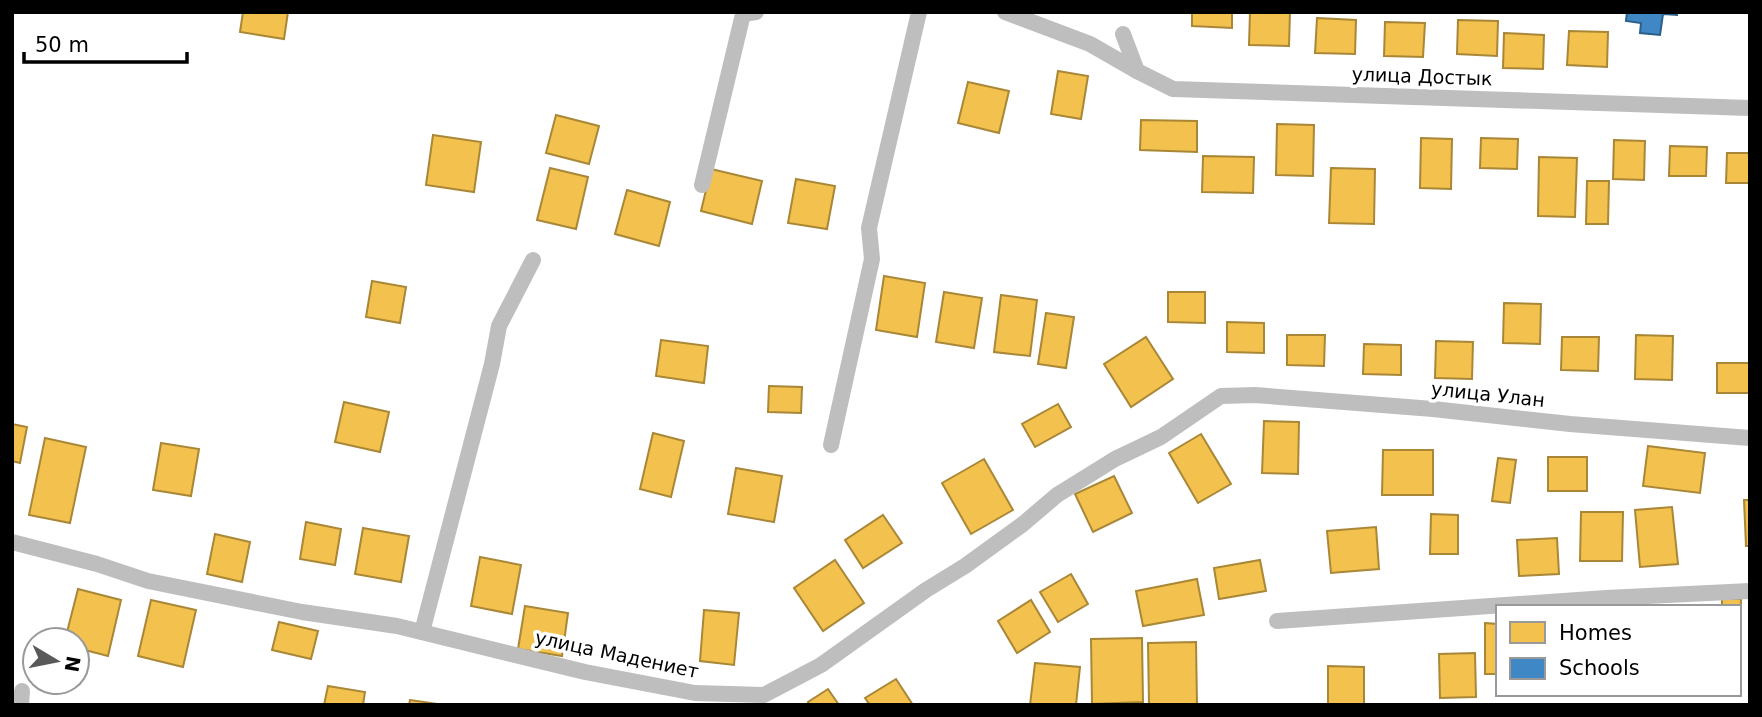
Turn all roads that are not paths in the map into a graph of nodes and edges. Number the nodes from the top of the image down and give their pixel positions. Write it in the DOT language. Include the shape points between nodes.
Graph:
graph roads {
  1 [pos="756,12"];
  2 [pos="919,12"];
  3 [pos="1005,12"];
  4 [pos="1123,34"];
  5 [pos="1137,71"];
  6 [pos="1750,108"];
  7 [pos="702,185"];
  8 [pos="533,260"];
  9 [pos="1221,396"];
  10 [pos="1750,438"];
  11 [pos="831,445"];
  12 [pos="12,542"];
  13 [pos="1750,590"];
  14 [pos="1506,605"];
  15 [pos="1496,606"];
  16 [pos="1277,621"];
  17 [pos="422,632"];
  1 -- 7 [label="street" via="743,14"];
  2 -- 11 [label="street" via="869,228 872,259"];
  3 -- 5 [label="street, улица Достык" via="1090,44"];
  4 -- 5 [label="street"];
  5 -- 6 [label="street, улица Достык" via="1174,89"];
  8 -- 17 [label="street" via="499,326"];
  9 -- 10 [label="street, улица Улан" via="1433,409"];
  9 -- 17 [label="street, улица Мадениет" via="1161,437 1057,495 965,566 821,665 764,695 695,693"];
  12 -- 17 [label="street, улица Мадениет" via="148,581"];
  13 -- 14 [label="street"];
  15 -- 16 [label="street"];
}
